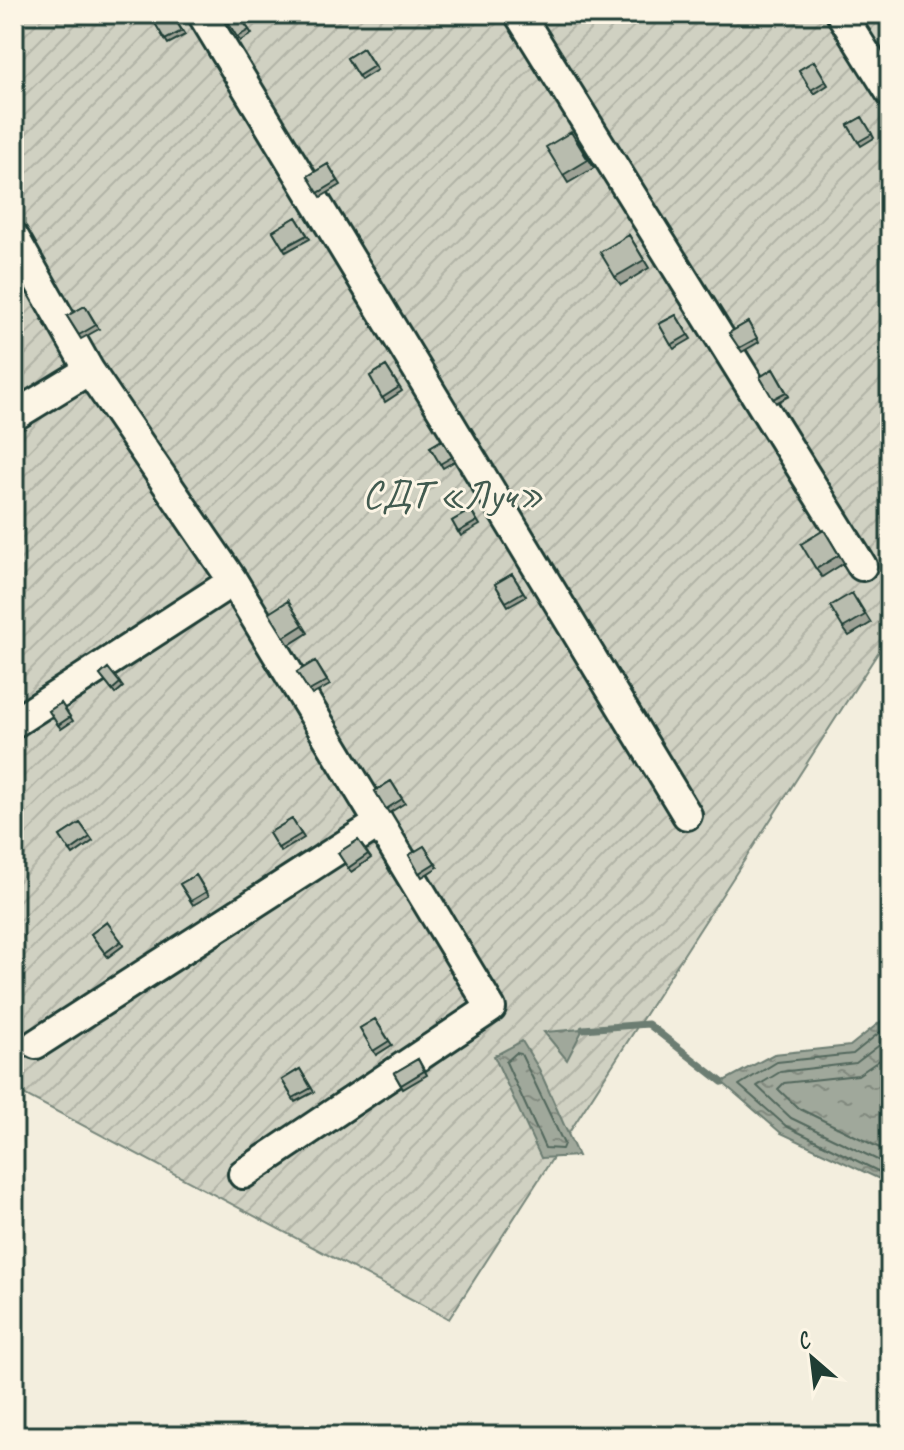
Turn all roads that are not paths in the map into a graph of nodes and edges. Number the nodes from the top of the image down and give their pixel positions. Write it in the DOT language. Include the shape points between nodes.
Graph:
graph roads {
  1 [pos="202,14"];
  2 [pos="519,14"];
  3 [pos="841,14"];
  4 [pos="890,92"];
  5 [pos="14,237"];
  6 [pos="89,370"];
  7 [pos="14,416"];
  8 [pos="862,566"];
  9 [pos="233,581"];
  10 [pos="14,723"];
  11 [pos="687,815"];
  12 [pos="379,823"];
  13 [pos="36,1044"];
  14 [pos="243,1174"];
  1 -- 11 [label="lane"];
  2 -- 8 [label="lane"];
  3 -- 4 [label="lane"];
  5 -- 6 [label="lane"];
  6 -- 7 [label="lane"];
  6 -- 9 [label="lane"];
  9 -- 10 [label="lane"];
  9 -- 12 [label="lane"];
  12 -- 13 [label="lane"];
  12 -- 14 [label="lane" via="491,1008"];
}
